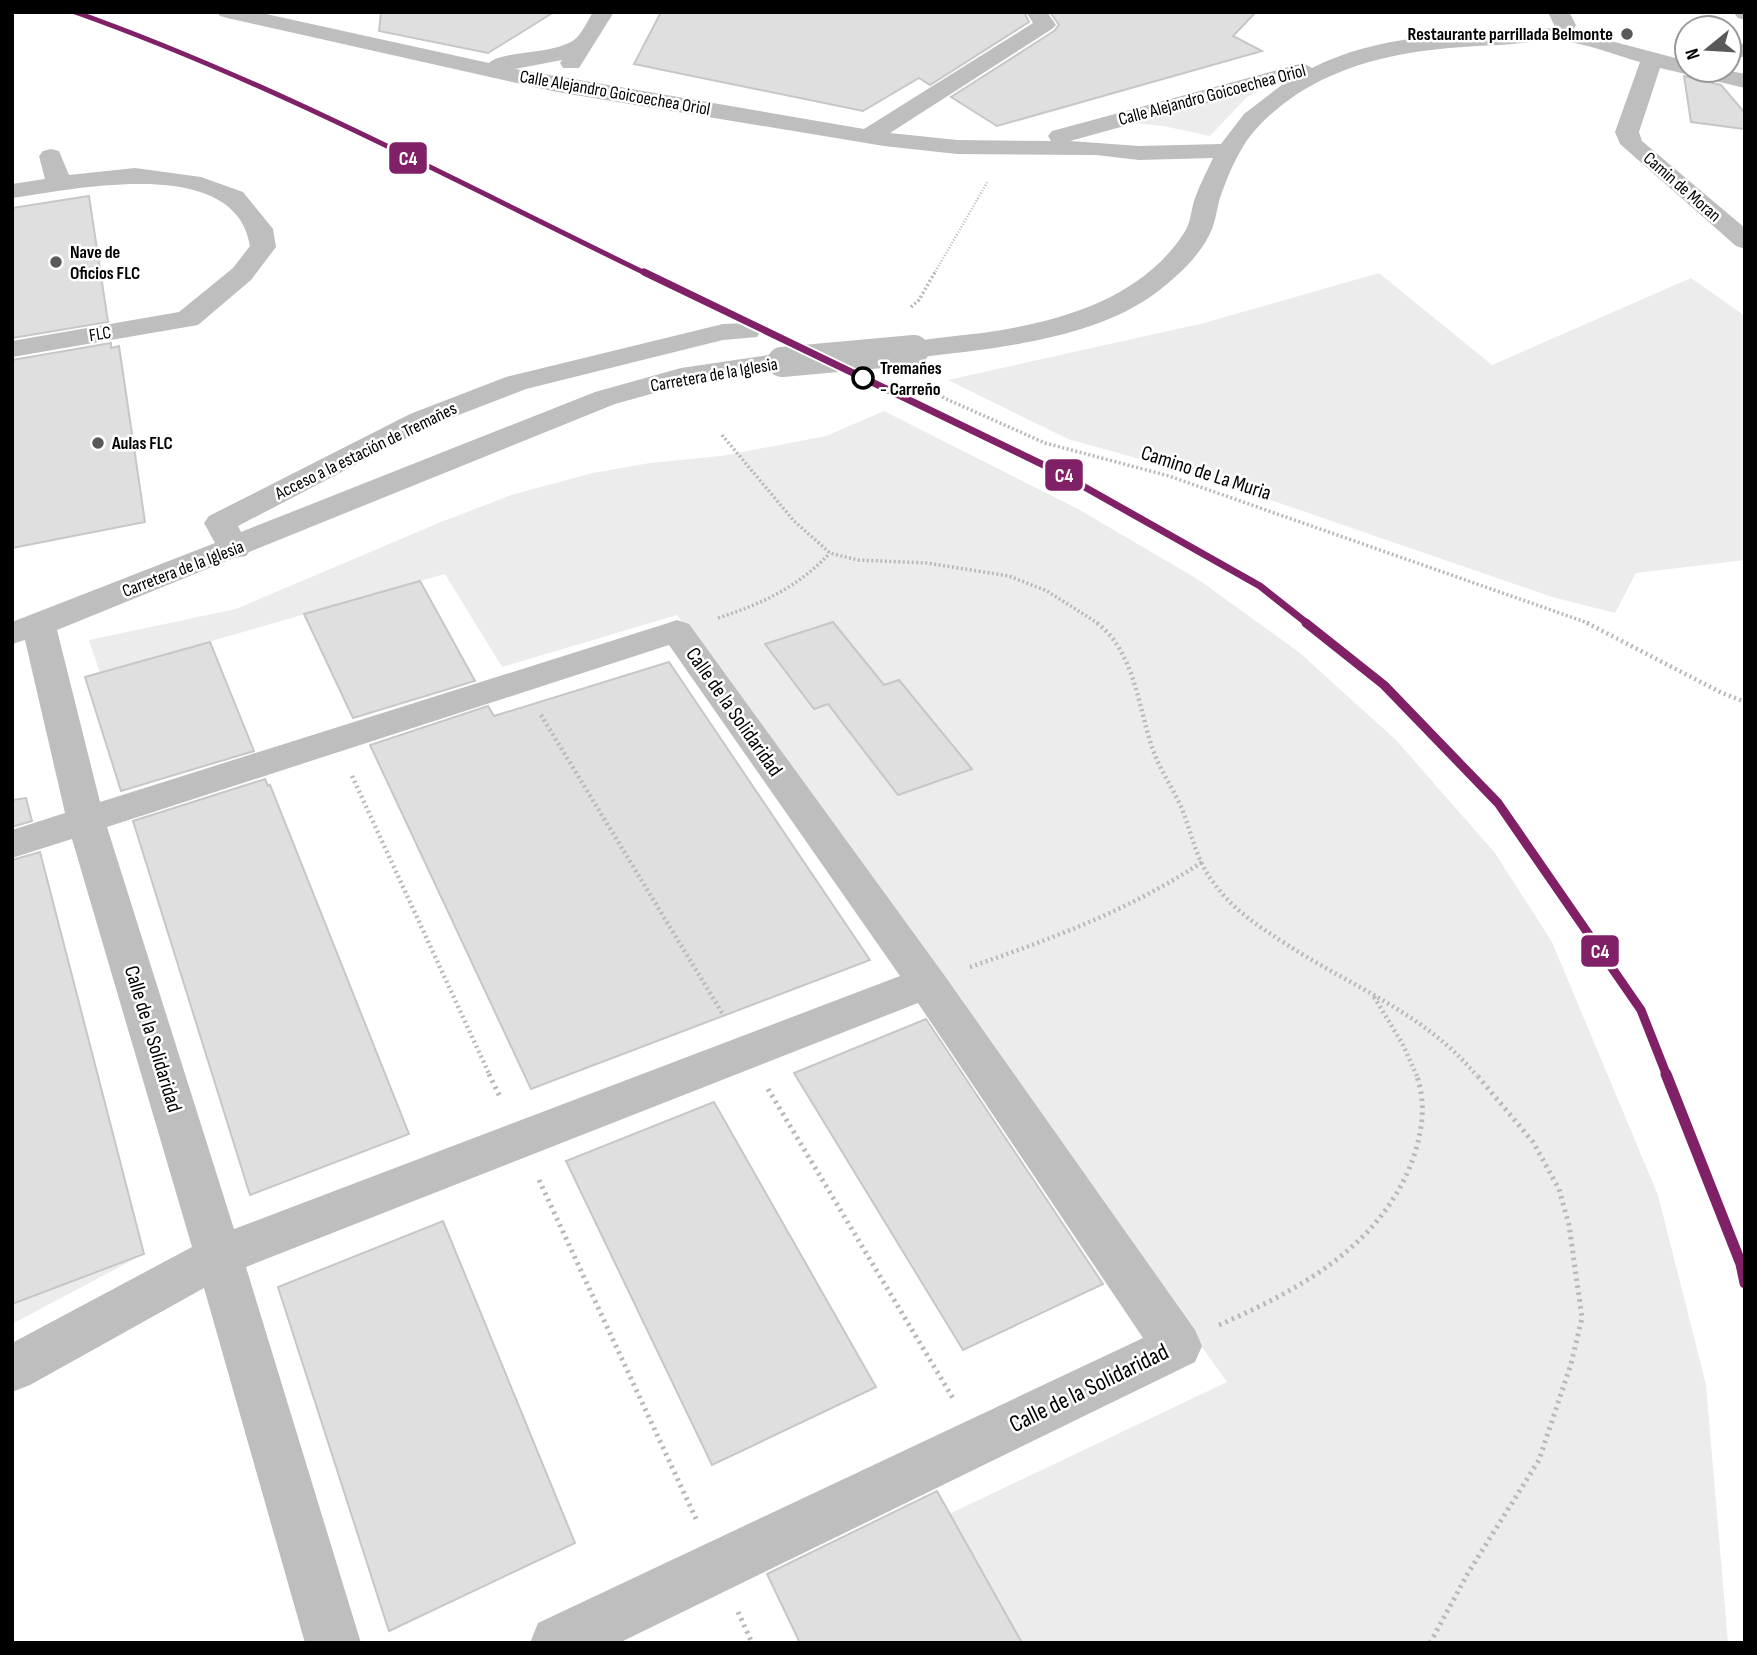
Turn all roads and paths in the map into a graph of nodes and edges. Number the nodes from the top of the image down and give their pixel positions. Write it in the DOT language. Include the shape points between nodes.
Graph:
graph roads {
  1 [pos="226,12"];
  2 [pos="604,12"];
  3 [pos="1036,12"];
  4 [pos="1558,12"];
  5 [pos="1561,34"];
  6 [pos="585,43"];
  7 [pos="1602,47"];
  8 [pos="1673,49"];
  9 [pos="1356,58"];
  10 [pos="1652,60"];
  11 [pos="1673,65"];
  12 [pos="475,67"];
  13 [pos="557,85"];
  14 [pos="1069,134"];
  15 [pos="869,136"];
  16 [pos="1007,148"];
  17 [pos="1227,151"];
  18 [pos="1139,153"];
  19 [pos="51,156"];
  20 [pos="59,184"];
  21 [pos="12,191"];
  22 [pos="1207,200"];
  23 [pos="1745,241"];
  24 [pos="902,316"];
  25 [pos="747,331"];
  26 [pos="12,349"];
  27 [pos="926,384"];
  28 [pos="722,435"];
  29 [pos="235,549"];
  30 [pos="830,553"];
  31 [pos="26,629"];
  32 [pos="677,631"];
  33 [pos="1745,702"];
  34 [pos="336,741"];
  35 [pos="86,821"];
  36 [pos="12,844"];
  37 [pos="1202,862"];
  38 [pos="927,983"];
  39 [pos="1374,997"];
  40 [pos="520,1139"];
  41 [pos="219,1256"];
  42 [pos="1177,1346"];
  43 [pos="12,1369"];
  44 [pos="717,1565"];
  45 [pos="333,1643"];
  46 [pos="558,1643"];
  47 [pos="752,1643"];
  48 [pos="1430,1643"];
  1 -- 12 [label="street, Calle Alejandro Goicoechea Oriol"];
  2 -- 6 [label="street"];
  3 -- 15 [label="street" via="1045,25"];
  4 -- 5 [label="street" via="1565,25"];
  5 -- 7 [label="street"];
  5 -- 9 [label="street, Carretera de la Iglesia" via="1441,40"];
  6 -- 12 [label="street" via="552,56"];
  6 -- 13 [label="street"];
  7 -- 8 [label="street"];
  7 -- 10 [label="street"];
  9 -- 14 [label="street, Calle Alejandro Goicoechea Oriol"];
  9 -- 17 [label="street, Carretera de la Iglesia" via="1299,83 1261,110 1241,128"];
  10 -- 11 [label="street"];
  10 -- 23 [label="street, Camin de Moran" via="1627,132 1632,144"];
  12 -- 13 [label="street, Calle Alejandro Goicoechea Oriol"];
  13 -- 15 [label="street, Calle Alejandro Goicoechea Oriol"];
  14 -- 16 [label="street, Calle Alejandro Goicoechea Oriol"];
  14 -- 17 [label="street, Calle Alejandro Goicoechea Oriol" via="1148,131"];
  15 -- 16 [label="street, Calle Alejandro Goicoechea Oriol"];
  16 -- 18 [label="street, Calle Alejandro Goicoechea Oriol"];
  16 -- 24 [label="path" via="919,300"];
  17 -- 18 [label="street, Calle Alejandro Goicoechea Oriol"];
  17 -- 22 [label="street, Carretera de la Iglesia"];
  18 -- 22 [label="street, Calle Alejandro Goicoechea Oriol" via="1189,179"];
  19 -- 20 [label="street"];
  20 -- 21 [label="street"];
  20 -- 26 [label="street, FLC" via="135,175 192,181 234,197 260,229 263,247 242,274 188,320"];
  22 -- 29 [label="street, Carretera de la Iglesia, bridge" via="1198,232 1176,261 1139,294 1100,312 993,341 681,377 606,398"];
  25 -- 29 [label="street, Acceso a la estación de Tremañes" via="723,332 516,383 420,420 220,523"];
  27 -- 33 [label="path, Camino de La Muria" via="944,398 1045,443 1169,476 1582,621"];
  28 -- 30 [label="path" via="794,522"];
  29 -- 31 [label="street, Carretera de la Iglesia"];
  30 -- 32 [label="path" via="810,576 779,595"];
  30 -- 37 [label="path" via="1009,576 1047,591 1105,629 1126,659 1153,750"];
  31 -- 35 [label="street, Calle de la Solidaridad"];
  32 -- 34 [label="street, Calle de la Solidaridad"];
  32 -- 38 [label="street, Calle de la Solidaridad"];
  34 -- 35 [label="street, Calle de la Solidaridad"];
  34 -- 40 [label="path"];
  35 -- 36 [label="street, Calle de la Solidaridad"];
  35 -- 41 [label="street, Calle de la Solidaridad"];
  37 -- 38 [label="path" via="1169,886 1063,934"];
  37 -- 39 [label="path" via="1240,914"];
  38 -- 40 [label="street"];
  38 -- 42 [label="street, Calle de la Solidaridad"];
  39 -- 42 [label="path" via="1412,1059 1423,1095 1414,1162 1394,1203 1360,1242 1318,1276"];
  39 -- 48 [label="path" via="1409,1015 1455,1049 1533,1142 1559,1189 1569,1224 1582,1318 1539,1460"];
  40 -- 41 [label="street"];
  40 -- 44 [label="path"];
  41 -- 43 [label="street"];
  41 -- 45 [label="street, Calle de la Solidaridad"];
  42 -- 44 [label="street, Calle de la Solidaridad"];
  44 -- 46 [label="street, Calle de la Solidaridad"];
  44 -- 47 [label="path"];
}
